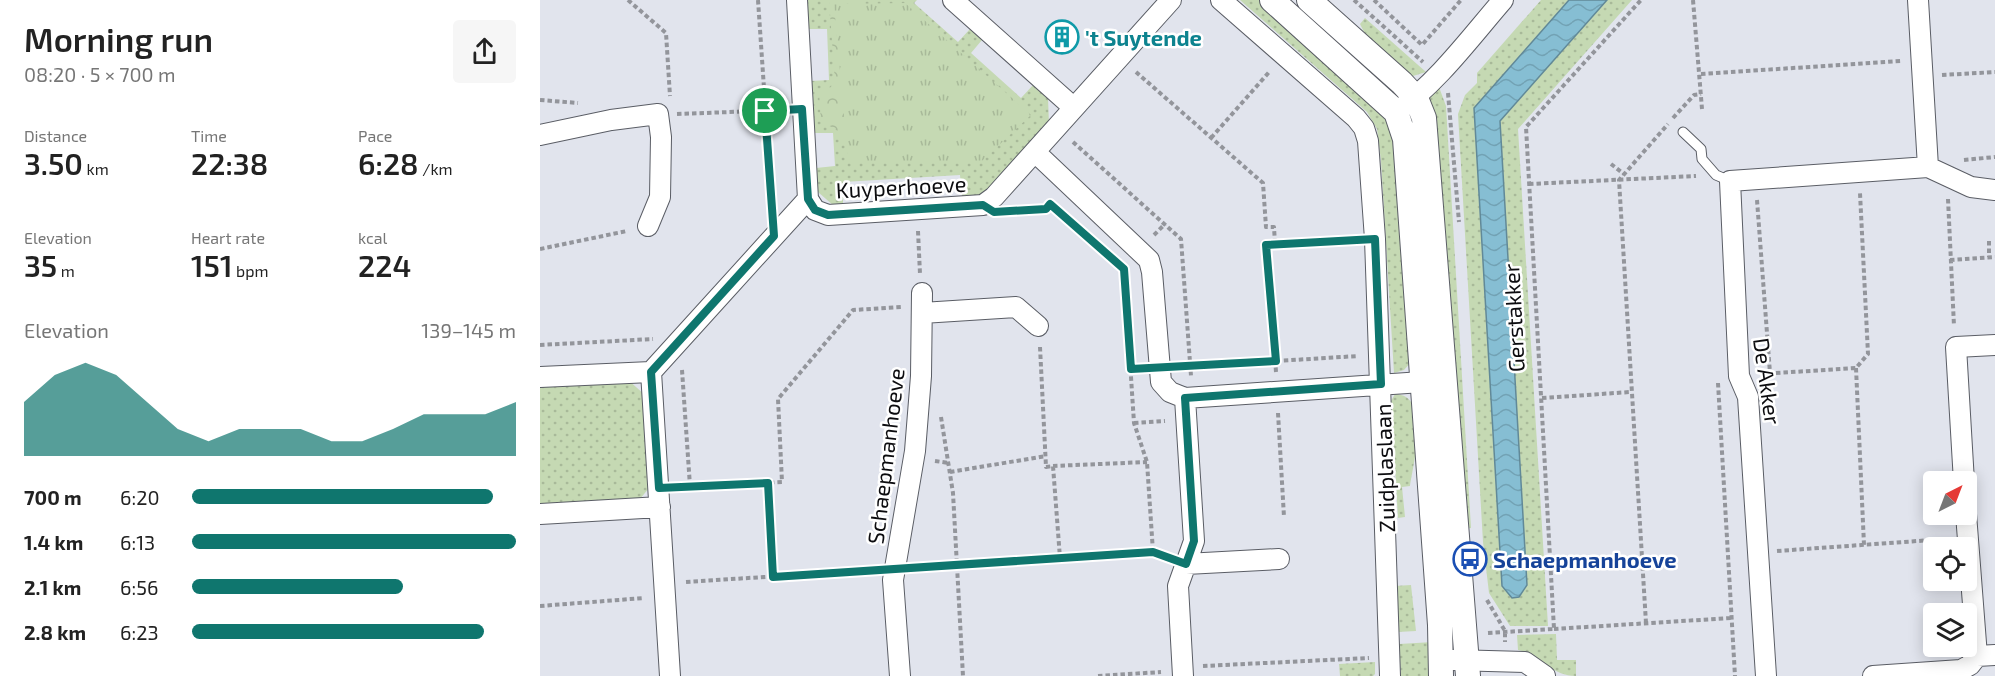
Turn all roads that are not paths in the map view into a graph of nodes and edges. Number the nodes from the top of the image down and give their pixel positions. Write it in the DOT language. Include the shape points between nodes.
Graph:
graph roads {
  1 [pos="797,0"];
  2 [pos="953,0"];
  3 [pos="1171,0"];
  4 [pos="1221,0"];
  5 [pos="1272,0"];
  6 [pos="1309,0"];
  7 [pos="1503,0"];
  8 [pos="1918,0"];
  9 [pos="1406,105"];
  10 [pos="1074,107"];
  11 [pos="1683,132"];
  12 [pos="540,135"];
  13 [pos="1035,152"];
  14 [pos="1928,167"];
  15 [pos="1730,181"];
  16 [pos="1995,190"];
  17 [pos="808,199"];
  18 [pos="648,226"];
  19 [pos="1038,326"];
  20 [pos="1995,345"];
  21 [pos="651,372"];
  22 [pos="540,377"];
  23 [pos="1421,381"];
  24 [pos="1445,381"];
  25 [pos="1381,384"];
  26 [pos="1185,398"];
  27 [pos="1963,471"];
  28 [pos="660,497"];
  29 [pos="540,514"];
  30 [pos="1966,525"];
  31 [pos="1279,559"];
  32 [pos="1186,564"];
  33 [pos="1986,655"];
  34 [pos="1391,667"];
  35 [pos="1441,668"];
  36 [pos="1468,668"];
  37 [pos="1183,671"];
  38 [pos="670,676"];
  39 [pos="900,676"];
  40 [pos="1545,676"];
  41 [pos="1766,676"];
  42 [pos="1873,676"];
  1 -- 17 [label="street, Kuyperhoeve"];
  2 -- 10 [label="street"];
  3 -- 10 [label="street, Kuyperhoeve"];
  4 -- 25 [label="street, Zuidplaslaan" via="1364,128 1375,239"];
  5 -- 9 [label="street"];
  6 -- 9 [label="street, Zuidplaslaan" via="1402,83"];
  7 -- 9 [label="street"];
  8 -- 14 [label="street"];
  9 -- 23 [label="street, Zuidplaslaan"];
  9 -- 24 [label="street, Zuidplaslaan" via="1424,118"];
  10 -- 13 [label="street, Kuyperhoeve"];
  11 -- 15 [label="lane" via="1701,149 1706,164 1716,175"];
  12 -- 18 [label="street" via="611,120 665,114 660,196"];
  13 -- 17 [label="street, Kuyperhoeve" via="983,205 828,215 815,210"];
  13 -- 26 [label="street" via="1149,260 1161,382 1170,392"];
  14 -- 15 [label="street"];
  14 -- 16 [label="street" via="1971,187"];
  15 -- 41 [label="street, De Akker" via="1739,376 1748,397"];
  17 -- 21 [label="street"];
  19 -- 39 [label="street, Schaepmanhoeve" via="1016,307 922,304 915,451 893,580"];
  20 -- 27 [label="street" via="1956,347"];
  21 -- 22 [label="street"];
  21 -- 28 [label="street"];
  23 -- 24 [label="street"];
  23 -- 25 [label="street"];
  23 -- 35 [label="street, Zuidplaslaan"];
  24 -- 36 [label="street, Zuidplaslaan"];
  25 -- 26 [label="street"];
  25 -- 34 [label="street, Zuidplaslaan"];
  26 -- 32 [label="street" via="1194,541"];
  28 -- 29 [label="street"];
  28 -- 38 [label="street"];
  30 -- 33 [label="street"];
  31 -- 32 [label="street"];
  32 -- 37 [label="street" via="1178,586"];
  33 -- 42 [label="street" via="1961,670"];
  35 -- 36 [label="street"];
  36 -- 40 [label="street" via="1525,662"];
}
